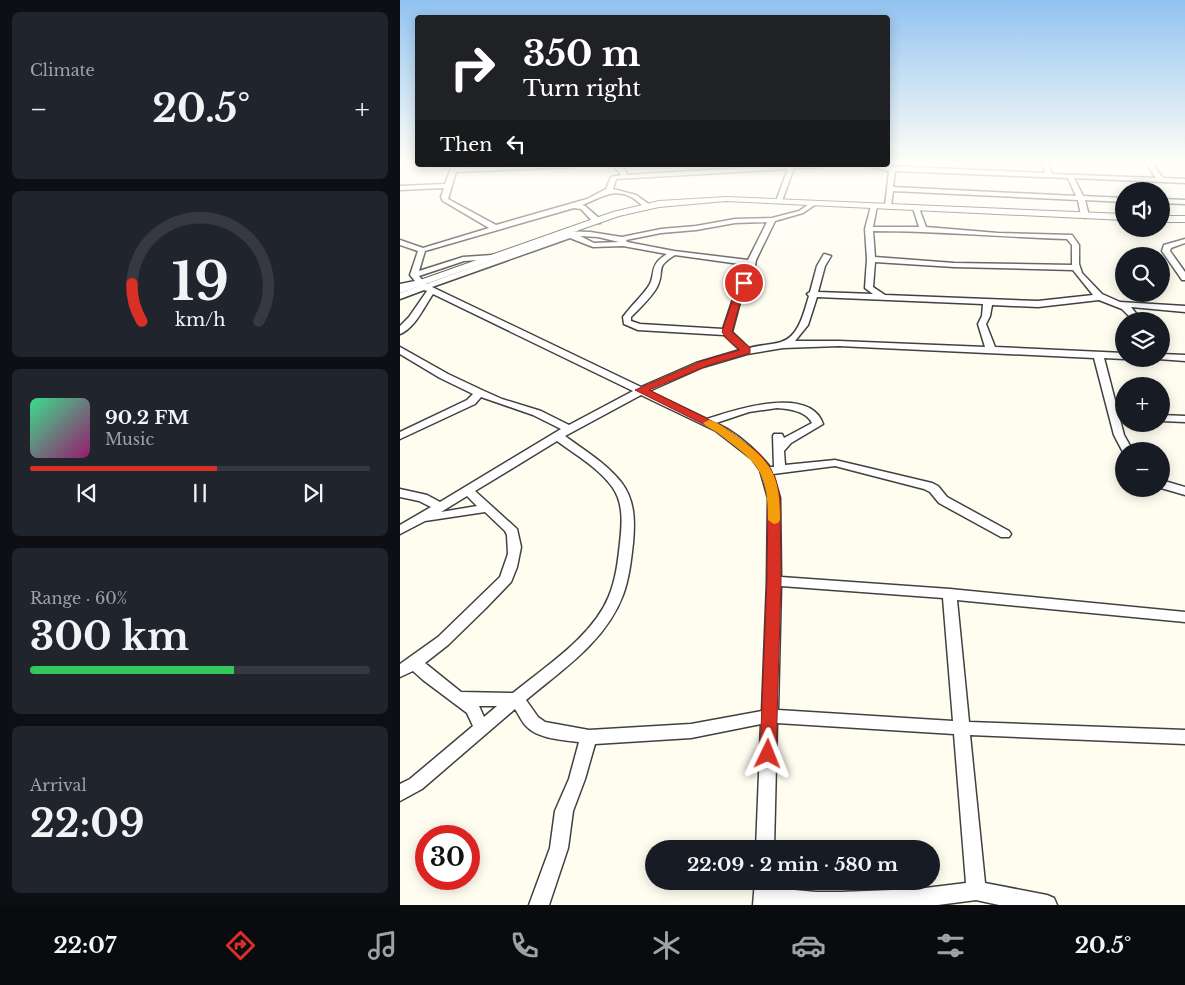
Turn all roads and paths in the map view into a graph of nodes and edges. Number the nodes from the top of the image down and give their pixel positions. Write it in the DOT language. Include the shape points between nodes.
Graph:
graph roads {
  1 [pos="453,204"];
  2 [pos="571,204"];
  3 [pos="584,204"];
  4 [pos="646,204"];
  5 [pos="667,204"];
  6 [pos="812,204"];
  7 [pos="839,204"];
  8 [pos="964,204"];
  9 [pos="1082,204"];
  10 [pos="648,206"];
  11 [pos="874,206"];
  12 [pos="888,206"];
  13 [pos="916,208"];
  14 [pos="964,210"];
  15 [pos="1085,216"];
  16 [pos="1115,217"];
  17 [pos="1170,219"];
  18 [pos="772,220"];
  19 [pos="1185,220"];
  20 [pos="597,221"];
  21 [pos="495,228"];
  22 [pos="869,229"];
  23 [pos="923,229"];
  24 [pos="567,234"];
  25 [pos="1185,241"];
  26 [pos="400,242"];
  27 [pos="623,242"];
  28 [pos="422,250"];
  29 [pos="674,252"];
  30 [pos="827,256"];
  31 [pos="871,259"];
  32 [pos="751,263"];
  33 [pos="1076,268"];
  34 [pos="1185,278"];
  35 [pos="422,284"];
  36 [pos="400,286"];
  37 [pos="400,290"];
  38 [pos="811,294"];
  39 [pos="400,296"];
  40 [pos="885,297"];
  41 [pos="1101,297"];
  42 [pos="988,303"];
  43 [pos="1121,304"];
  44 [pos="1185,309"];
  45 [pos="1131,312"];
  46 [pos="400,331"];
  47 [pos="727,332"];
  48 [pos="786,344"];
  49 [pos="400,350"];
  50 [pos="747,350"];
  51 [pos="991,350"];
  52 [pos="1098,355"];
  53 [pos="1115,356"];
  54 [pos="1170,358"];
  55 [pos="1185,358"];
  56 [pos="640,390"];
  57 [pos="480,394"];
  58 [pos="1115,402"];
  59 [pos="1170,418"];
  60 [pos="1185,419"];
  61 [pos="707,422"];
  62 [pos="564,433"];
  63 [pos="400,436"];
  64 [pos="778,436"];
  65 [pos="779,450"];
  66 [pos="780,470"];
  67 [pos="766,471"];
  68 [pos="1170,487"];
  69 [pos="468,490"];
  70 [pos="1185,491"];
  71 [pos="400,492"];
  72 [pos="441,506"];
  73 [pos="488,508"];
  74 [pos="419,520"];
  75 [pos="400,530"];
  76 [pos="1005,534"];
  77 [pos="774,581"];
  78 [pos="950,594"];
  79 [pos="1185,617"];
  80 [pos="416,663"];
  81 [pos="400,672"];
  82 [pos="458,698"];
  83 [pos="517,699"];
  84 [pos="769,716"];
  85 [pos="482,727"];
  86 [pos="962,728"];
  87 [pos="589,737"];
  88 [pos="1185,738"];
  89 [pos="400,793"];
  90 [pos="765,840"];
  91 [pos="976,891"];
  92 [pos="763,894"];
  93 [pos="539,905"];
  94 [pos="1047,905"];
  1 -- 21 [label="street"];
  2 -- 21 [label="street"];
  3 -- 20 [label="street"];
  4 -- 10 [label="street"];
  5 -- 10 [label="street"];
  6 -- 18 [label="street" via="801,212"];
  7 -- 11 [label="street"];
  8 -- 14 [label="street"];
  9 -- 15 [label="street"];
  10 -- 20 [label="street"];
  11 -- 12 [label="street"];
  11 -- 22 [label="street"];
  12 -- 13 [label="street"];
  13 -- 14 [label="street"];
  13 -- 23 [label="street"];
  14 -- 15 [label="street"];
  15 -- 16 [label="street"];
  17 -- 19 [label="street"];
  18 -- 27 [label="street" via="661,231"];
  18 -- 32 [label="street"];
  20 -- 24 [label="street"];
  21 -- 28 [label="street" via="464,240"];
  22 -- 23 [label="street"];
  22 -- 31 [label="street"];
  23 -- 33 [label="street" via="1068,237 1076,247"];
  24 -- 27 [label="street" via="588,234"];
  24 -- 35 [label="street"];
  24 -- 35 [label="street"];
  25 -- 34 [label="street" via="1170,244 1166,251"];
  26 -- 28 [label="street"];
  27 -- 29 [label="street"];
  28 -- 35 [label="street"];
  29 -- 32 [label="street"];
  29 -- 47 [label="street" via="656,269 654,285 627,317 627,322 638,327"];
  30 -- 38 [label="street"];
  31 -- 33 [label="street"];
  31 -- 40 [label="street" via="868,288"];
  32 -- 47 [label="street"];
  33 -- 41 [label="street"];
  35 -- 36 [label="street"];
  35 -- 37 [label="street"];
  35 -- 39 [label="street"];
  35 -- 46 [label="street" via="412,319"];
  35 -- 56 [label="street"];
  38 -- 40 [label="street"];
  38 -- 48 [label="street" via="810,307 801,329"];
  40 -- 42 [label="street"];
  41 -- 42 [label="street" via="1048,303"];
  41 -- 43 [label="street"];
  42 -- 51 [label="street" via="982,324"];
  43 -- 44 [label="street"];
  43 -- 45 [label="street"];
  47 -- 50 [label="street"];
  48 -- 50 [label="street"];
  48 -- 51 [label="street"];
  49 -- 57 [label="street"];
  50 -- 56 [label="street"];
  51 -- 52 [label="street"];
  52 -- 53 [label="street"];
  52 -- 58 [label="street"];
  54 -- 55 [label="street"];
  56 -- 61 [label="street"];
  56 -- 62 [label="street"];
  57 -- 62 [label="street" via="537,413"];
  57 -- 63 [label="street" via="471,402"];
  59 -- 60 [label="street"];
  61 -- 65 [label="street" via="752,409 786,406 798,407 816,418 818,424 792,437"];
  61 -- 67 [label="street" via="756,456"];
  62 -- 69 [label="street"];
  62 -- 83 [label="street" via="624,496 628,512 622,579 616,597 599,626"];
  64 -- 65 [label="street"];
  65 -- 66 [label="street"];
  66 -- 67 [label="street"];
  66 -- 76 [label="street" via="835,463 928,486 934,488 943,500"];
  67 -- 77 [label="street" via="774,498"];
  68 -- 70 [label="street"];
  69 -- 72 [label="street"];
  69 -- 73 [label="street"];
  71 -- 72 [label="street"];
  72 -- 74 [label="street"];
  73 -- 74 [label="street"];
  73 -- 80 [label="street" via="515,536 515,548 506,578 449,637"];
  74 -- 75 [label="street"];
  77 -- 78 [label="street"];
  77 -- 84 [label="street"];
  78 -- 79 [label="street"];
  78 -- 86 [label="street"];
  80 -- 81 [label="street"];
  80 -- 82 [label="street"];
  82 -- 83 [label="street"];
  82 -- 85 [label="street" via="473,709"];
  83 -- 85 [label="street"];
  83 -- 87 [label="street" via="532,722 540,727"];
  84 -- 86 [label="street"];
  84 -- 87 [label="street" via="691,731"];
  84 -- 90 [label="street"];
  85 -- 89 [label="street" via="422,779"];
  86 -- 88 [label="street"];
  86 -- 91 [label="street"];
  87 -- 93 [label="street" via="578,779 564,811 559,848"];
  91 -- 92 [label="street" via="841,902 816,902"];
  91 -- 94 [label="street"];
}
